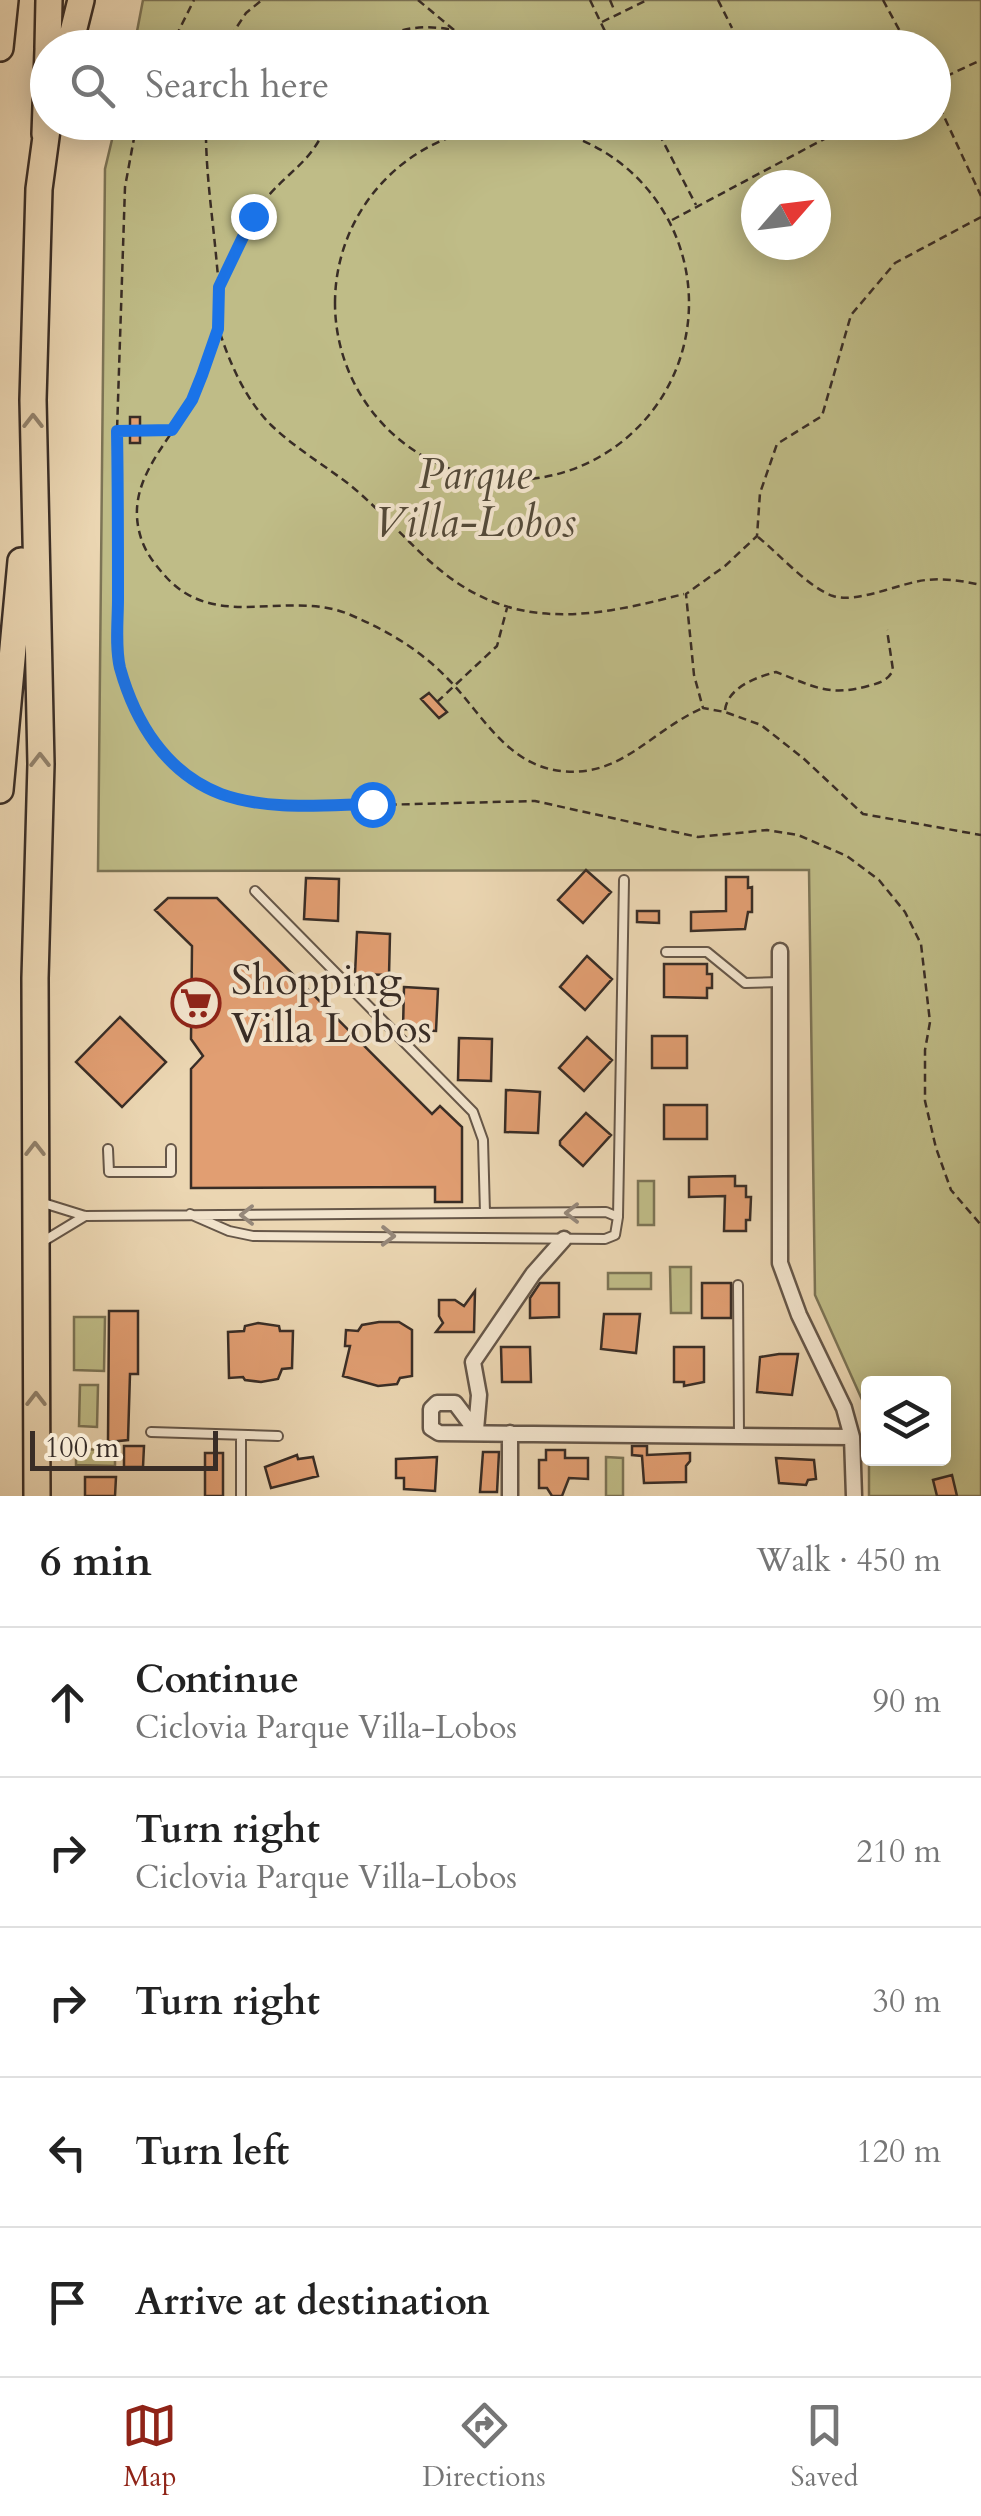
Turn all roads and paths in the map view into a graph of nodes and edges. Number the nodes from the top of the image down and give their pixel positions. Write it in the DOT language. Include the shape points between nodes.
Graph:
graph roads {
  1 [pos="5,0"];
  2 [pos="49,0"];
  3 [pos="81,0"];
  4 [pos="194,0"];
  5 [pos="262,0"];
  6 [pos="418,0"];
  7 [pos="590,0"];
  8 [pos="610,0"];
  9 [pos="648,0"];
  10 [pos="718,0"];
  11 [pos="883,0"];
  12 [pos="616,15"];
  13 [pos="601,22"];
  14 [pos="732,28"];
  15 [pos="48,30"];
  16 [pos="74,30"];
  17 [pos="179,30"];
  18 [pos="235,30"];
  19 [pos="400,30"];
  20 [pos="454,30"];
  21 [pos="605,30"];
  22 [pos="899,30"];
  23 [pos="0,48"];
  24 [pos="981,60"];
  25 [pos="951,74"];
  26 [pos="951,132"];
  27 [pos="45,140"];
  28 [pos="134,140"];
  29 [pos="207,140"];
  30 [pos="318,140"];
  31 [pos="444,140"];
  32 [pos="582,140"];
  33 [pos="662,140"];
  34 [pos="822,140"];
  35 [pos="981,196"];
  36 [pos="696,206"];
  37 [pos="981,217"];
  38 [pos="670,220"];
  39 [pos="219,287"];
  40 [pos="218,329"];
  41 [pos="172,430"];
  42 [pos="117,431"];
  43 [pos="34,518"];
  44 [pos="757,536"];
  45 [pos="981,585"];
  46 [pos="686,594"];
  47 [pos="508,606"];
  48 [pos="887,630"];
  49 [pos="455,686"];
  50 [pos="437,702"];
  51 [pos="703,708"];
  52 [pos="725,712"];
  53 [pos="0,790"];
  54 [pos="981,834"];
  55 [pos="624,880"];
  56 [pos="255,891"];
  57 [pos="780,951"];
  58 [pos="666,952"];
  59 [pos="780,982"];
  60 [pos="171,1149"];
  61 [pos="108,1150"];
  62 [pos="35,1200"];
  63 [pos="190,1214"];
  64 [pos="444,1214"];
  65 [pos="485,1214"];
  66 [pos="85,1216"];
  67 [pos="618,1217"];
  68 [pos="981,1225"];
  69 [pos="444,1238"];
  70 [pos="564,1238"];
  71 [pos="36,1246"];
  72 [pos="738,1285"];
  73 [pos="151,1432"];
  74 [pos="510,1433"];
  75 [pos="241,1434"];
  76 [pos="278,1436"];
  77 [pos="739,1436"];
  78 [pos="852,1436"];
  79 [pos="37,1496"];
  80 [pos="241,1496"];
  81 [pos="510,1496"];
  82 [pos="854,1496"];
  1 -- 23 [label="highway"];
  2 -- 15 [label="highway"];
  3 -- 16 [label="highway"];
  4 -- 17 [label="path"];
  5 -- 18 [label="path"];
  6 -- 20 [label="path"];
  7 -- 13 [label="path"];
  8 -- 12 [label="path"];
  9 -- 12 [label="path"];
  10 -- 14 [label="path"];
  11 -- 22 [label="path"];
  12 -- 13 [label="path"];
  13 -- 21 [label="path"];
  19 -- 20 [label="path"];
  24 -- 25 [label="path"];
  26 -- 35 [label="path"];
  43 -- 27 [label="highway, one-way" via="36,260"];
  28 -- 42 [label="path" via="125,188"];
  29 -- 39 [label="path"];
  30 -- 39 [label="path" via="306,162 253,216"];
  31 -- 38 [label="path" via="378,183 348,232 334,287 338,344 360,398 401,443 454,472 514,482 573,472 626,442 665,396 687,339 688,278"];
  32 -- 38 [label="path" via="636,174"];
  33 -- 36 [label="path"];
  34 -- 36 [label="path"];
  36 -- 38 [label="path"];
  37 -- 44 [label="path" via="895,263 851,314 822,416 777,444 760,493"];
  39 -- 40 [label="path"];
  40 -- 41 [label="path" via="192,400"];
  40 -- 47 [label="path" via="232,371 270,424 381,512 442,574"];
  41 -- 42 [label="path"];
  41 -- 49 [label="path" via="146,470 138,521 154,564 183,594 228,608 297,603 348,613 414,649"];
  42 -- 68 [label="path" via="119,664 138,717 170,762 224,795 281,804 534,801 698,837 782,832 848,856 879,880 921,944 930,1022 925,1101 952,1190"];
  43 -- 53 [label="highway" via="22,546"];
  62 -- 43 [label="highway, one-way" via="41,764"];
  44 -- 45 [label="path" via="835,597 925,580"];
  44 -- 46 [label="path"];
  46 -- 47 [label="path" via="620,610 560,614"];
  46 -- 51 [label="path"];
  47 -- 49 [label="path" via="497,646"];
  48 -- 52 [label="path" via="893,670 880,683 846,693 776,672 744,684 726,700"];
  49 -- 50 [label="path"];
  49 -- 51 [label="path" via="508,747 559,771 614,765"];
  51 -- 52 [label="path"];
  52 -- 54 [label="path" via="761,725 863,814"];
  55 -- 67 [label="lane"];
  56 -- 65 [label="lane" via="473,1112 483,1140"];
  57 -- 59 [label="street"];
  58 -- 59 [label="lane" via="707,952 745,983"];
  59 -- 78 [label="street" via="780,1263"];
  60 -- 61 [label="lane" via="171,1172 109,1172"];
  62 -- 66 [label="lane"];
  62 -- 71 [label="highway"];
  64 -- 63 [label="lane, one-way"];
  63 -- 66 [label="lane"];
  63 -- 69 [label="lane, one-way" via="253,1236"];
  64 -- 65 [label="lane"];
  64 -- 69 [label="lane"];
  67 -- 65 [label="lane, one-way"];
  66 -- 71 [label="lane"];
  67 -- 70 [label="lane" via="611,1238"];
  69 -- 70 [label="lane"];
  70 -- 74 [label="street" via="473,1362 480,1395 476,1430"];
  79 -- 71 [label="highway, one-way"];
  72 -- 77 [label="lane"];
  73 -- 75 [label="lane"];
  74 -- 77 [label="street"];
  74 -- 81 [label="street"];
  75 -- 76 [label="lane"];
  75 -- 80 [label="lane"];
  77 -- 78 [label="street"];
  78 -- 82 [label="street"];
}
